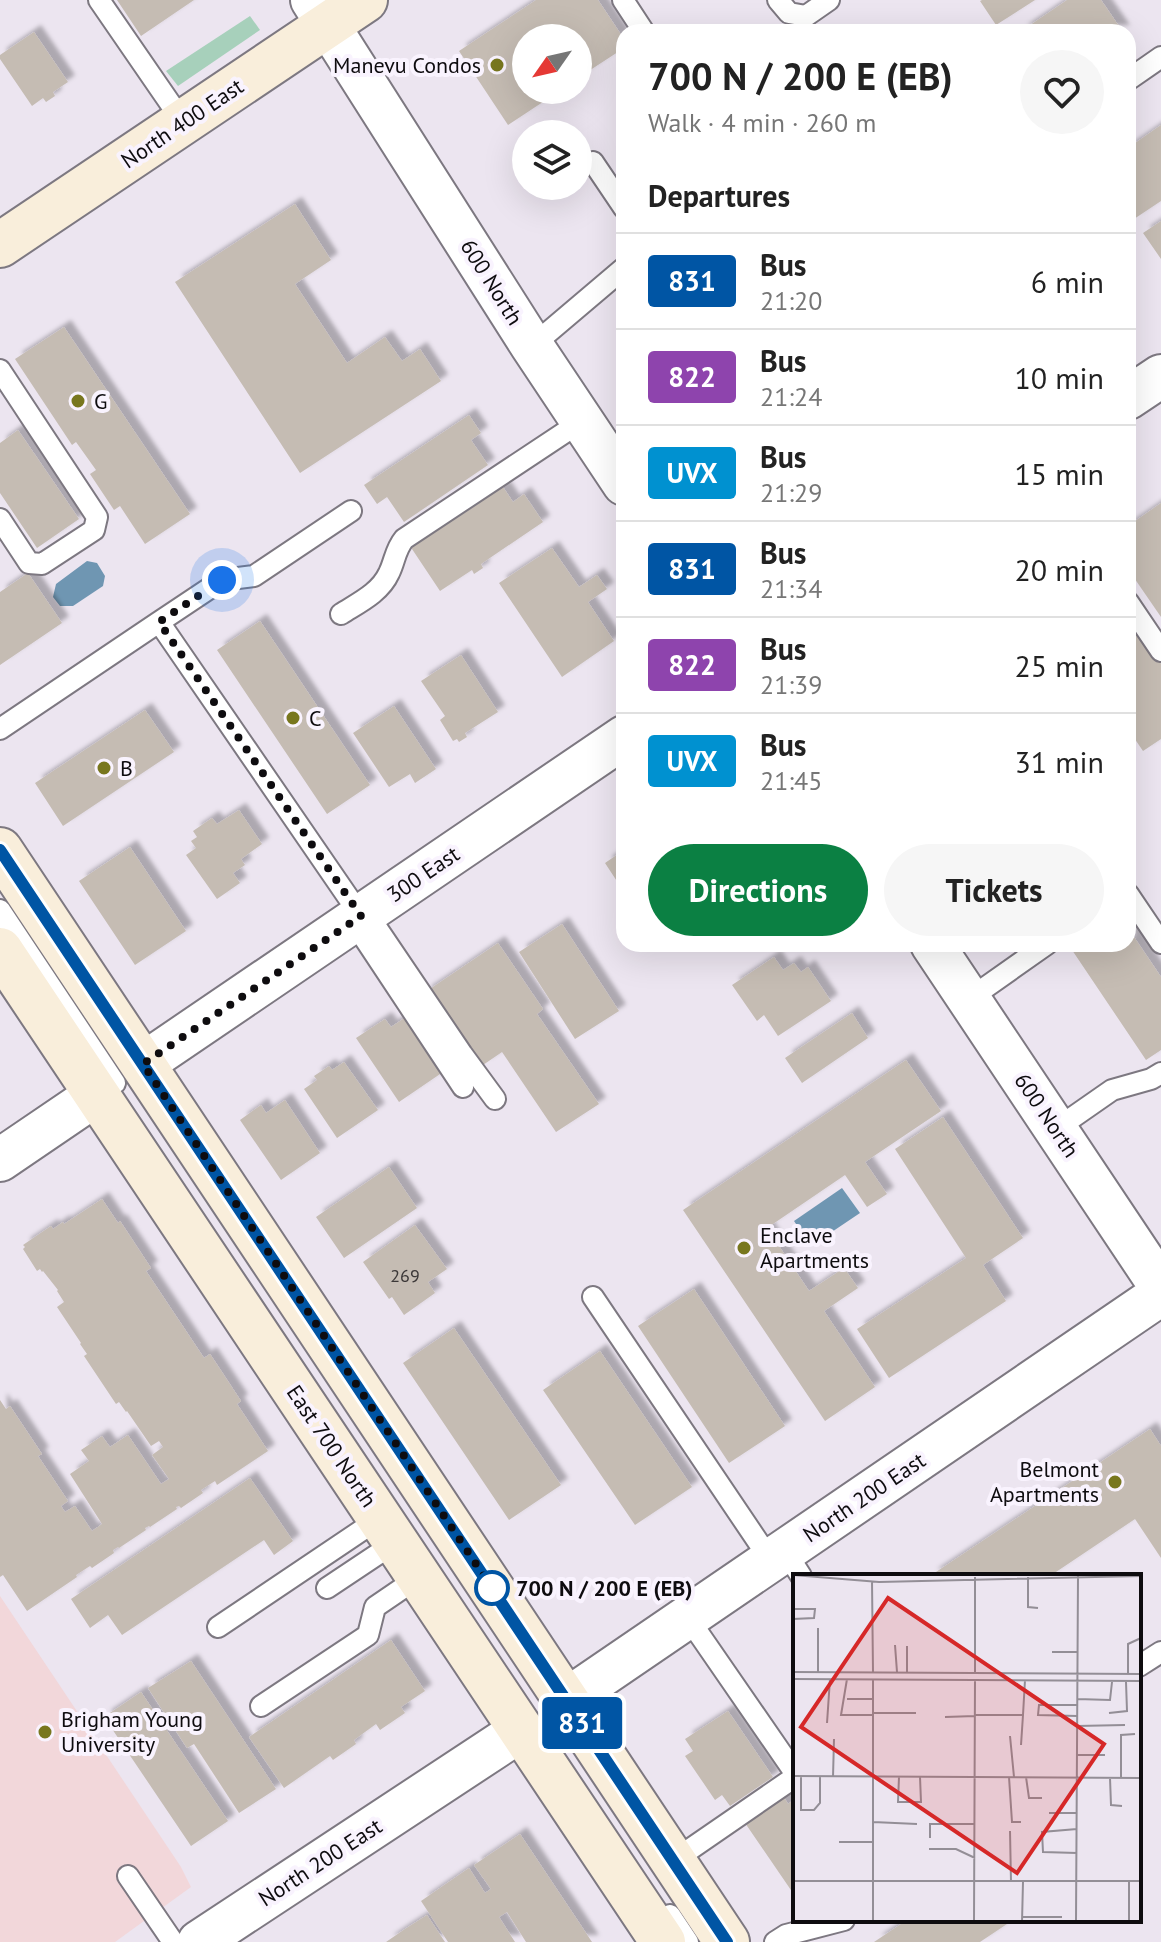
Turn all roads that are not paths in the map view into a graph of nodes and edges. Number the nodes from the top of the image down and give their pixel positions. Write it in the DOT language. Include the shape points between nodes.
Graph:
graph roads {
  1 [pos="99,0"];
  2 [pos="365,0"];
  3 [pos="623,0"];
  4 [pos="778,0"];
  5 [pos="829,0"];
  6 [pos="321,12"];
  7 [pos="639,24"];
  8 [pos="1161,57"];
  9 [pos="1136,74"];
  10 [pos="183,122"];
  11 [pos="593,162"];
  12 [pos="616,196"];
  13 [pos="1,243"];
  14 [pos="616,275"];
  15 [pos="532,346"];
  16 [pos="0,370"];
  17 [pos="1161,376"];
  18 [pos="1136,393"];
  19 [pos="608,448"];
  20 [pos="351,511"];
  21 [pos="0,519"];
  22 [pos="341,614"];
  23 [pos="1136,614"];
  24 [pos="159,622"];
  25 [pos="1161,651"];
  26 [pos="0,729"];
  27 [pos="616,742"];
  28 [pos="0,850"];
  29 [pos="0,879"];
  30 [pos="1136,906"];
  31 [pos="0,910"];
  32 [pos="360,917"];
  33 [pos="1161,943"];
  34 [pos="0,950"];
  35 [pos="937,952"];
  36 [pos="1036,952"];
  37 [pos="969,999"];
  38 [pos="1161,1073"];
  39 [pos="121,1084"];
  40 [pos="463,1087"];
  41 [pos="495,1099"];
  42 [pos="1056,1129"];
  43 [pos="0,1160"];
  44 [pos="1161,1287"];
  45 [pos="1161,1294"];
  46 [pos="593,1297"];
  47 [pos="398,1546"];
  48 [pos="786,1563"];
  49 [pos="327,1588"];
  50 [pos="688,1618"];
  51 [pos="218,1627"];
  52 [pos="1161,1652"];
  53 [pos="1141,1665"];
  54 [pos="566,1700"];
  55 [pos="261,1706"];
  56 [pos="521,1730"];
  57 [pos="793,1772"];
  58 [pos="793,1776"];
  59 [pos="673,1861"];
  60 [pos="128,1876"];
  61 [pos="836,1922"];
  62 [pos="663,1923"];
  63 [pos="173,1942"];
  64 [pos="199,1942"];
  65 [pos="688,1942"];
  66 [pos="711,1942"];
  67 [pos="727,1942"];
  68 [pos="775,1942"];
  1 -- 10 [label="lane"];
  2 -- 6 [label="main road, North 400 East"];
  3 -- 7 [label="lane"];
  4 -- 5 [label="lane" via="789,13 806,16"];
  6 -- 10 [label="main road, North 400 East"];
  6 -- 15 [label="street, 600 North"];
  8 -- 9 [label="lane"];
  10 -- 13 [label="main road, North 400 East"];
  11 -- 12 [label="lane"];
  14 -- 15 [label="lane"];
  15 -- 19 [label="street, 600 North"];
  16 -- 21 [label="lane" via="97,517 94,530 42,564 29,563"];
  17 -- 18 [label="street"];
  19 -- 22 [label="lane" via="404,539 384,581"];
  20 -- 24 [label="lane" via="254,576 222,580"];
  23 -- 25 [label="lane"];
  24 -- 26 [label="lane"];
  24 -- 32 [label="lane"];
  27 -- 32 [label="street, 300 East"];
  28 -- 39 [label="main road, East 700 North"];
  29 -- 66 [label="lane"];
  30 -- 33 [label="lane"];
  31 -- 39 [label="lane"];
  32 -- 39 [label="street, 300 East"];
  32 -- 40 [label="lane"];
  32 -- 41 [label="lane"];
  34 -- 39 [label="main road, East 700 North"];
  35 -- 37 [label="street, 600 North"];
  36 -- 37 [label="lane"];
  37 -- 42 [label="street, 600 North"];
  38 -- 42 [label="lane" via="1112,1090"];
  39 -- 43 [label="street, 300 East"];
  39 -- 47 [label="main road, East 700 North"];
  39 -- 54 [label="main road, East 700 North"];
  42 -- 44 [label="street, 600 North"];
  45 -- 48 [label="street, North 200 East"];
  46 -- 48 [label="lane"];
  47 -- 49 [label="lane"];
  47 -- 51 [label="lane"];
  47 -- 55 [label="lane" via="368,1635"];
  47 -- 56 [label="main road, East 700 North"];
  48 -- 50 [label="street, North 200 East"];
  50 -- 54 [label="street, North 200 East"];
  50 -- 57 [label="lane"];
  52 -- 53 [label="lane"];
  54 -- 59 [label="main road, East 700 North"];
  56 -- 62 [label="main road, East 700 North"];
  56 -- 64 [label="street, North 200 East"];
  58 -- 59 [label="lane"];
  59 -- 67 [label="main road, East 700 North"];
  60 -- 63 [label="lane"];
  61 -- 68 [label="lane"];
  62 -- 65 [label="lane"];
}
